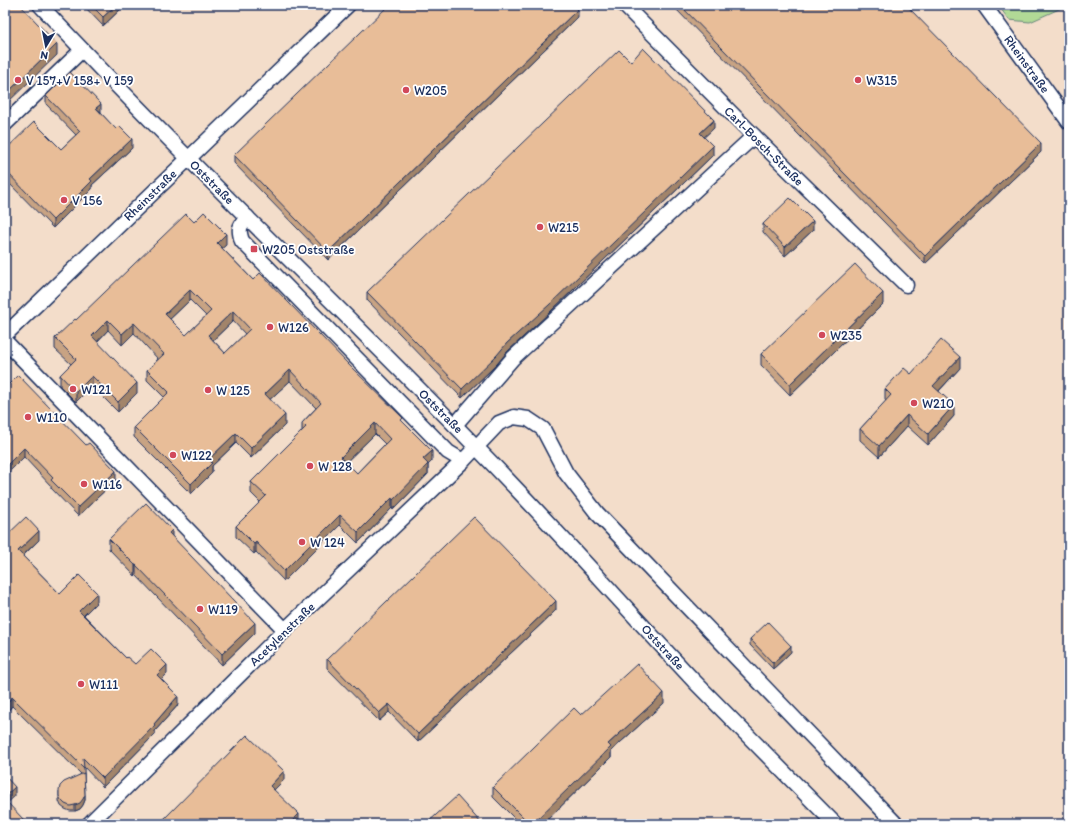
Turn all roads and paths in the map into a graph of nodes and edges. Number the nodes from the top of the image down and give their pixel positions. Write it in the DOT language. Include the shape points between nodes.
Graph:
graph roads {
  1 [pos="40,5"];
  2 [pos="348,5"];
  3 [pos="624,5"];
  4 [pos="984,5"];
  5 [pos="82,50"];
  6 [pos="1069,122"];
  7 [pos="5,124"];
  8 [pos="754,136"];
  9 [pos="188,158"];
  10 [pos="247,217"];
  11 [pos="906,286"];
  12 [pos="6,332"];
  13 [pos="455,425"];
  14 [pos="477,447"];
  15 [pos="463,460"];
  16 [pos="285,630"];
  17 [pos="89,824"];
  18 [pos="835,824"];
  19 [pos="896,824"];
  1 -- 5 [label="street, Oststraße"];
  2 -- 9 [label="street, Rheinstraße"];
  3 -- 8 [label="street, Carl-Bosch-Straße"];
  4 -- 6 [label="street, Rheinstraße"];
  5 -- 7 [label="street"];
  5 -- 9 [label="street, Oststraße"];
  8 -- 11 [label="street, Carl-Bosch-Straße"];
  8 -- 13 [label="street" via="513,358"];
  9 -- 10 [label="street, Oststraße"];
  9 -- 12 [label="street, Rheinstraße"];
  10 -- 13 [label="street, Oststraße"];
  10 -- 15 [label="street" via="240,225 242,241 448,452"];
  12 -- 16 [label="street"];
  13 -- 14 [label="street, Oststraße"];
  14 -- 15 [label="street, Acetylenstraße"];
  14 -- 18 [label="street, Oststraße" via="695,681"];
  14 -- 19 [label="street, Acetylenstraße" via="499,423 514,417 528,419 543,429 566,474 597,513"];
  15 -- 16 [label="street, Acetylenstraße"];
  16 -- 17 [label="street, Acetylenstraße"];
}
